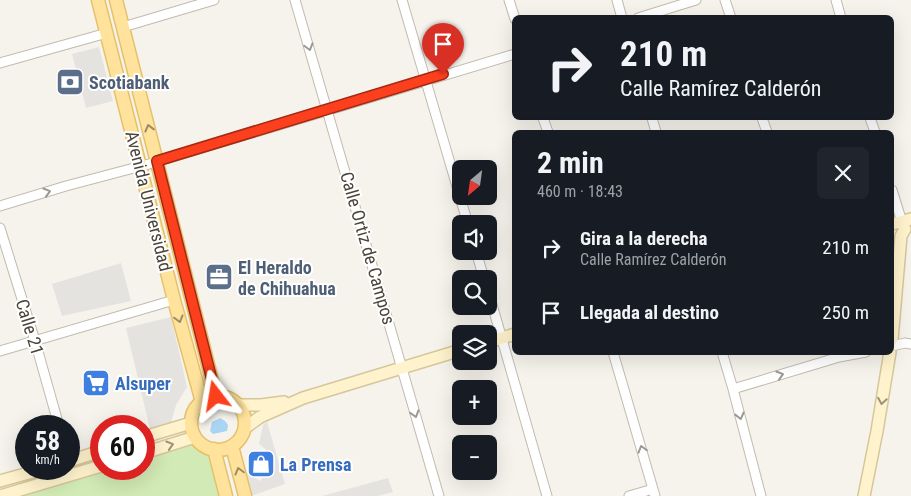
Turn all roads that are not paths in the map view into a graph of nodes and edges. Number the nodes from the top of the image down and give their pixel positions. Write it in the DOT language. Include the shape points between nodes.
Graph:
graph roads {
  1 [pos="98,0"];
  2 [pos="116,0"];
  3 [pos="214,0"];
  4 [pos="295,0"];
  5 [pos="402,0"];
  6 [pos="509,0"];
  7 [pos="617,0"];
  8 [pos="696,0"];
  9 [pos="725,0"];
  10 [pos="836,0"];
  11 [pos="514,15"];
  12 [pos="621,15"];
  13 [pos="648,15"];
  14 [pos="730,15"];
  15 [pos="840,15"];
  16 [pos="123,27"];
  17 [pos="107,33"];
  18 [pos="512,55"];
  19 [pos="0,63"];
  20 [pos="425,80"];
  21 [pos="327,111"];
  22 [pos="157,161"];
  23 [pos="140,166"];
  24 [pos="894,196"];
  25 [pos="0,206"];
  26 [pos="465,215"];
  27 [pos="904,225"];
  28 [pos="0,228"];
  29 [pos="174,300"];
  30 [pos="495,315"];
  31 [pos="894,316"];
  32 [pos="512,335"];
  33 [pos="502,338"];
  34 [pos="497,340"];
  35 [pos="35,341"];
  36 [pos="911,344"];
  37 [pos="894,346"];
  38 [pos="0,351"];
  39 [pos="452,353"];
  40 [pos="614,355"];
  41 [pos="723,355"];
  42 [pos="850,355"];
  43 [pos="890,355"];
  44 [pos="402,367"];
  45 [pos="733,389"];
  46 [pos="216,396"];
  47 [pos="303,398"];
  48 [pos="202,402"];
  49 [pos="238,405"];
  50 [pos="55,415"];
  51 [pos="192,423"];
  52 [pos="245,428"];
  53 [pos="155,433"];
  54 [pos="195,437"];
  55 [pos="232,446"];
  56 [pos="155,449"];
  57 [pos="214,449"];
  58 [pos="15,477"];
  59 [pos="37,480"];
  60 [pos="0,481"];
  61 [pos="654,493"];
  62 [pos="0,496"];
  63 [pos="226,496"];
  64 [pos="246,496"];
  65 [pos="439,496"];
  66 [pos="547,496"];
  67 [pos="629,496"];
  68 [pos="761,496"];
  69 [pos="864,496"];
  1 -- 17 [label="main road, Avenida Universidad"];
  2 -- 16 [label="main road, Avenida Universidad"];
  3 -- 16 [label="street"];
  4 -- 21 [label="street, Calle Ortiz de Campos, one-way"];
  5 -- 20 [label="street"];
  6 -- 11 [label="street"];
  7 -- 12 [label="street"];
  8 -- 13 [label="street"];
  9 -- 14 [label="street"];
  10 -- 15 [label="street"];
  22 -- 16 [label="main road, Avenida Universidad, one-way"];
  17 -- 19 [label="street"];
  17 -- 23 [label="main road, Avenida Universidad"];
  18 -- 20 [label="street"];
  20 -- 21 [label="street"];
  20 -- 26 [label="street"];
  21 -- 22 [label="street"];
  21 -- 44 [label="street, Calle Ortiz de Campos"];
  22 -- 23 [label="street"];
  22 -- 46 [label="main road, Avenida Universidad"];
  25 -- 23 [label="street, one-way"];
  23 -- 29 [label="main road, Avenida Universidad"];
  24 -- 27 [label="street"];
  27 -- 31 [label="main road"];
  28 -- 35 [label="street, Calle 21"];
  29 -- 35 [label="street"];
  29 -- 48 [label="main road, Avenida Universidad, one-way"];
  30 -- 33 [label="street"];
  32 -- 33 [label="main road"];
  33 -- 34 [label="main road"];
  33 -- 66 [label="street"];
  35 -- 38 [label="street"];
  35 -- 50 [label="street, Calle 21"];
  36 -- 37 [label="street"];
  39 -- 44 [label="main road"];
  61 -- 40 [label="street, one-way"];
  41 -- 45 [label="street"];
  45 -- 42 [label="street, one-way"];
  43 -- 69 [label="main road, one-way"];
  44 -- 47 [label="main road"];
  44 -- 65 [label="street, Calle Ortiz de Campos, one-way"];
  45 -- 68 [label="street, one-way"];
  46 -- 48 [label="main road"];
  46 -- 49 [label="main road"];
  47 -- 49 [label="main road"];
  47 -- 52 [label="main road"];
  48 -- 51 [label="main road" via="192,415"];
  49 -- 52 [label="main road"];
  51 -- 53 [label="main road"];
  51 -- 54 [label="main road"];
  52 -- 55 [label="main road"];
  56 -- 54 [label="main road, one-way"];
  54 -- 57 [label="main road"];
  55 -- 57 [label="main road"];
  64 -- 55 [label="main road, one-way"];
  57 -- 63 [label="main road"];
  58 -- 60 [label="main road"];
  59 -- 62 [label="main road"];
  61 -- 67 [label="street"];
}
